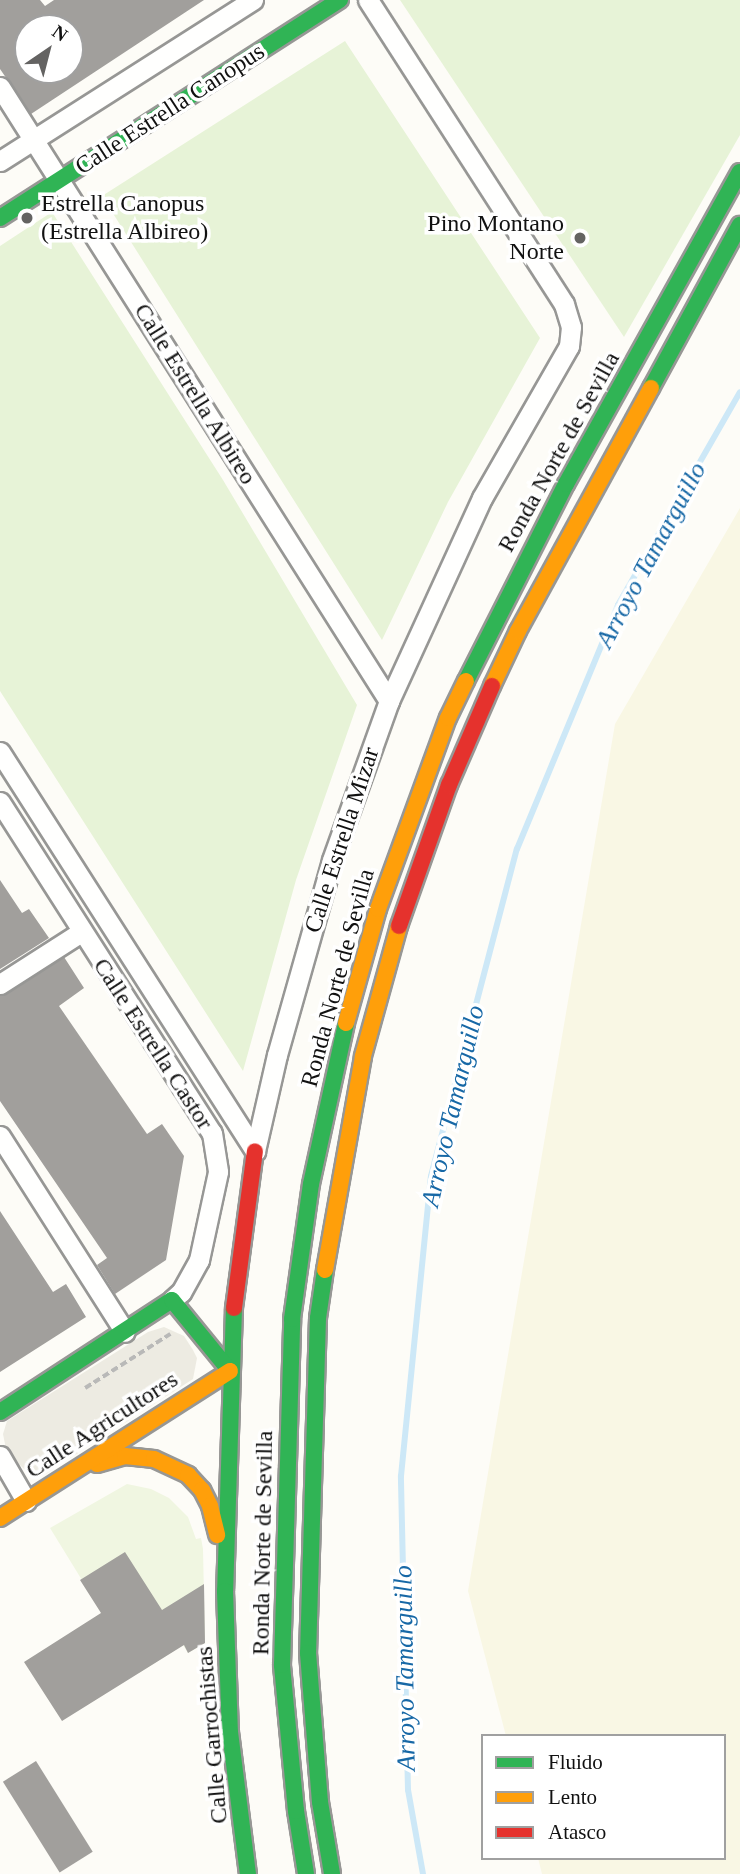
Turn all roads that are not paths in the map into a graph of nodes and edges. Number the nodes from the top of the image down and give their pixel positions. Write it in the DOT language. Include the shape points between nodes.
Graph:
graph roads {
  1 [pos="253,0"];
  2 [pos="340,0"];
  3 [pos="368,0"];
  4 [pos="0,88"];
  5 [pos="34,140"];
  6 [pos="0,161"];
  7 [pos="740,172"];
  8 [pos="59,180"];
  9 [pos="0,218"];
  10 [pos="740,225"];
  11 [pos="389,701"];
  12 [pos="0,752"];
  13 [pos="0,802"];
  14 [pos="81,932"];
  15 [pos="0,984"];
  16 [pos="0,1136"];
  17 [pos="255,1151"];
  18 [pos="172,1300"];
  19 [pos="125,1332"];
  20 [pos="230,1371"];
  21 [pos="0,1412"];
  22 [pos="0,1456"];
  23 [pos="78,1469"];
  24 [pos="26,1501"];
  25 [pos="0,1518"];
  26 [pos="225,1591"];
  27 [pos="248,1874"];
  28 [pos="306,1874"];
  29 [pos="332,1874"];
  1 -- 5 [label="street, Calle Estrella Canopus"];
  2 -- 8 [label="main road, Calle Estrella Canopus"];
  3 -- 11 [label="street, Calle Estrella Mizar" via="564,304 570,327 569,346 482,498"];
  4 -- 5 [label="street, Calle Estrella Albireo"];
  5 -- 6 [label="street, Calle Estrella Canopus"];
  5 -- 8 [label="street, Calle Estrella Albireo"];
  7 -- 28 [label="main road, Ronda Norte de Sevilla" via="566,484 448,718 378,909 338,1050 311,1184 292,1319 282,1665"];
  8 -- 9 [label="main road, Calle Estrella Canopus"];
  8 -- 11 [label="street, Calle Estrella Albireo"];
  10 -- 29 [label="main road, Ronda Norte de Sevilla" via="536,596 472,729 400,923 363,1056 318,1318 308,1653 320,1802"];
  11 -- 17 [label="street, Calle Estrella Mizar" via="332,860"];
  12 -- 17 [label="street, Calle Estrella Castor"];
  13 -- 14 [label="street, Calle Estrella Castor"];
  14 -- 15 [label="street"];
  14 -- 18 [label="street, Calle Estrella Castor" via="212,1133 218,1172 199,1260"];
  16 -- 19 [label="street"];
  17 -- 20 [label="main road, Calle Estrella Mizar" via="231,1326"];
  18 -- 19 [label="main road"];
  18 -- 20 [label="main road"];
  19 -- 21 [label="main road"];
  20 -- 23 [label="main road, Calle Agricultores"];
  20 -- 26 [label="main road, Calle Estrella Mizar"];
  22 -- 24 [label="street"];
  23 -- 24 [label="main road, Calle Agricultores"];
  23 -- 26 [label="main road" via="125,1456 154,1459 188,1475 210,1506"];
  24 -- 25 [label="main road, Calle Agricultores"];
  26 -- 27 [label="main road, Calle Garrochistas" via="230,1732"];
}
